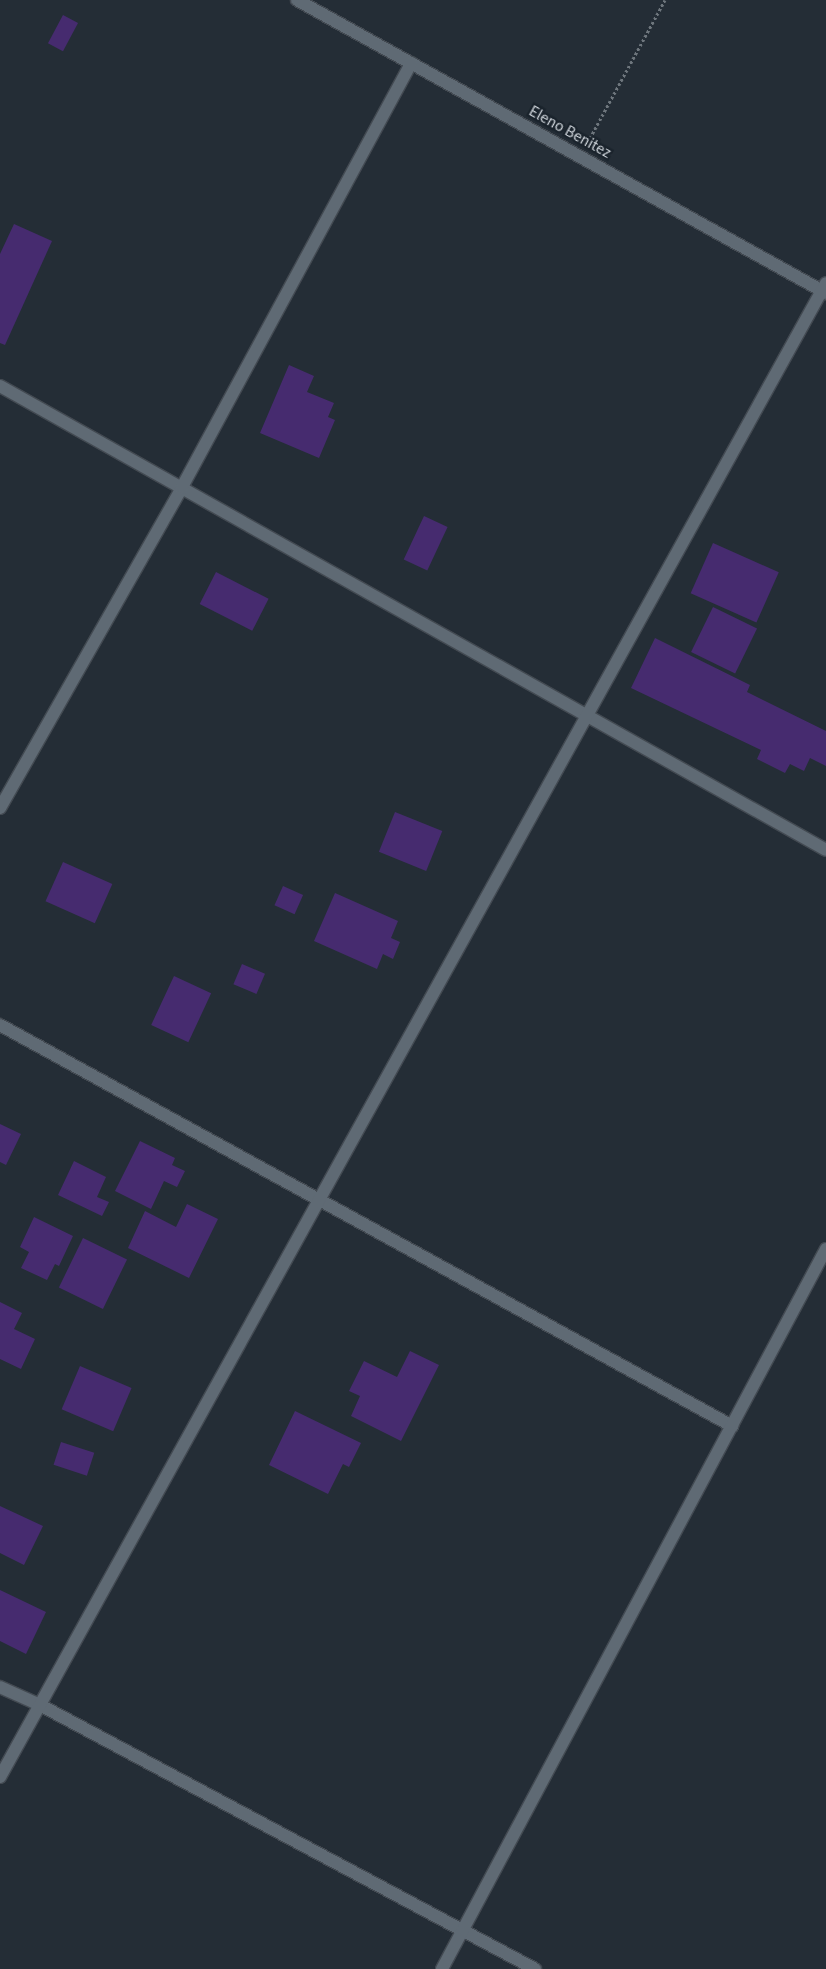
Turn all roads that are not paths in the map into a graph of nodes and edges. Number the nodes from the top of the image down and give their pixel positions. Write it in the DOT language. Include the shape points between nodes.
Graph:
graph roads {
  1 [pos="297,0"];
  2 [pos="411,63"];
  3 [pos="825,289"];
  4 [pos="0,386"];
  5 [pos="182,487"];
  6 [pos="587,715"];
  7 [pos="0,808"];
  8 [pos="826,850"];
  9 [pos="0,1025"];
  10 [pos="318,1201"];
  11 [pos="826,1249"];
  12 [pos="732,1426"];
  13 [pos="0,1687"];
  14 [pos="40,1705"];
  15 [pos="0,1777"];
  16 [pos="463,1930"];
  17 [pos="442,1969"];
  18 [pos="535,1969"];
  1 -- 2 [label="street, Eleno Benitez"];
  2 -- 3 [label="street, Eleno Benitez"];
  2 -- 5 [label="street"];
  3 -- 6 [label="street"];
  4 -- 5 [label="street"];
  5 -- 6 [label="street"];
  5 -- 7 [label="street"];
  6 -- 8 [label="street"];
  6 -- 10 [label="street"];
  9 -- 10 [label="street"];
  10 -- 12 [label="street"];
  10 -- 14 [label="street"];
  11 -- 12 [label="street"];
  12 -- 16 [label="street"];
  13 -- 14 [label="street"];
  14 -- 15 [label="street"];
  14 -- 16 [label="street"];
  16 -- 17 [label="street"];
  16 -- 18 [label="street"];
}
